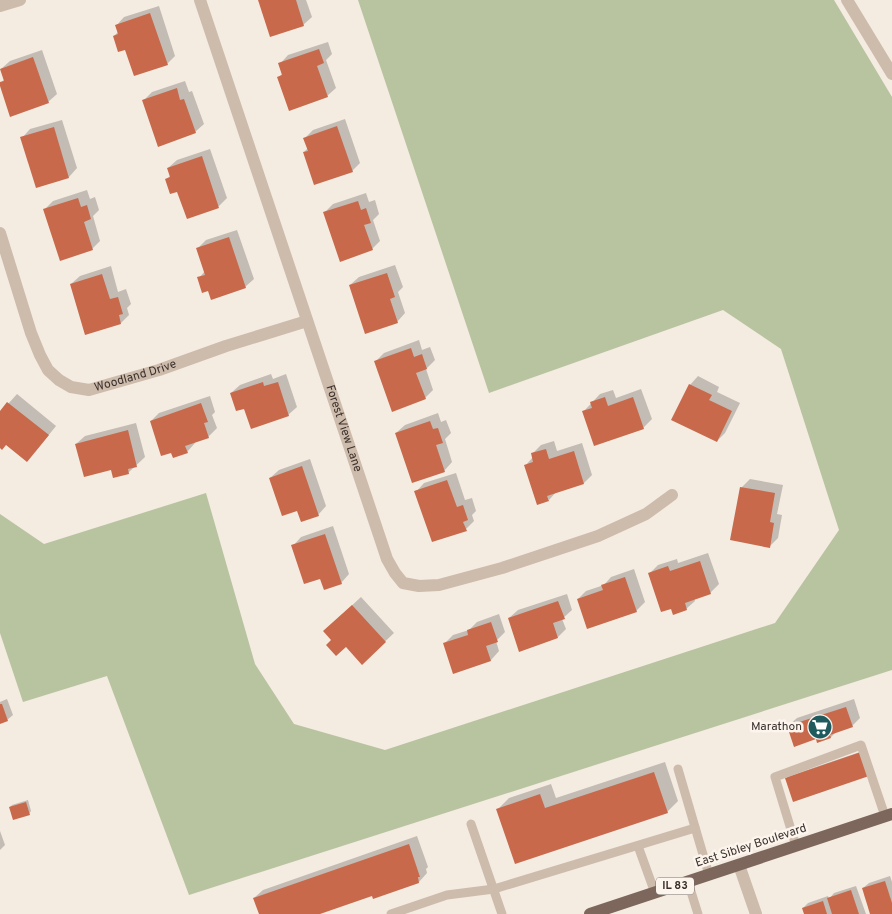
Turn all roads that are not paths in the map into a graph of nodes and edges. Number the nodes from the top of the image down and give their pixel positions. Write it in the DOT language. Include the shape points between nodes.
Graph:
graph roads {
  1 [pos="20,0"];
  2 [pos="200,0"];
  3 [pos="847,0"];
  4 [pos="0,6"];
  5 [pos="892,74"];
  6 [pos="0,234"];
  7 [pos="307,321"];
  8 [pos="672,495"];
  9 [pos="678,769"];
  10 [pos="889,815"];
  11 [pos="471,824"];
  12 [pos="695,828"];
  13 [pos="638,846"];
  14 [pos="796,846"];
  15 [pos="739,865"];
  16 [pos="709,874"];
  17 [pos="688,882"];
  18 [pos="494,889"];
  19 [pos="654,892"];
  20 [pos="390,914"];
  21 [pos="502,914"];
  22 [pos="590,914"];
  23 [pos="698,914"];
  24 [pos="756,914"];
  1 -- 4 [label="street"];
  2 -- 7 [label="street, Forest View Lane"];
  3 -- 5 [label="street"];
  6 -- 7 [label="street, Woodland Drive" via="40,355 48,370 71,387 89,390"];
  7 -- 8 [label="street, Forest View Lane" via="387,559 403,583 439,585 502,568 598,536 646,514"];
  9 -- 12 [label="lane"];
  10 -- 14 [label="main road, East Sibley Boulevard / IL 83"];
  10 -- 14 [label="lane" via="861,746 775,777"];
  11 -- 18 [label="lane"];
  12 -- 13 [label="lane"];
  12 -- 16 [label="lane"];
  13 -- 18 [label="lane"];
  13 -- 19 [label="lane"];
  14 -- 15 [label="main road, East Sibley Boulevard / IL 83"];
  15 -- 16 [label="main road, East Sibley Boulevard / IL 83"];
  15 -- 24 [label="street"];
  16 -- 17 [label="main road, East Sibley Boulevard / IL 83"];
  17 -- 19 [label="main road, East Sibley Boulevard / IL 83"];
  17 -- 23 [label="lane"];
  18 -- 20 [label="lane" via="447,895"];
  18 -- 21 [label="lane"];
  19 -- 22 [label="main road, East Sibley Boulevard / IL 83"];
}
